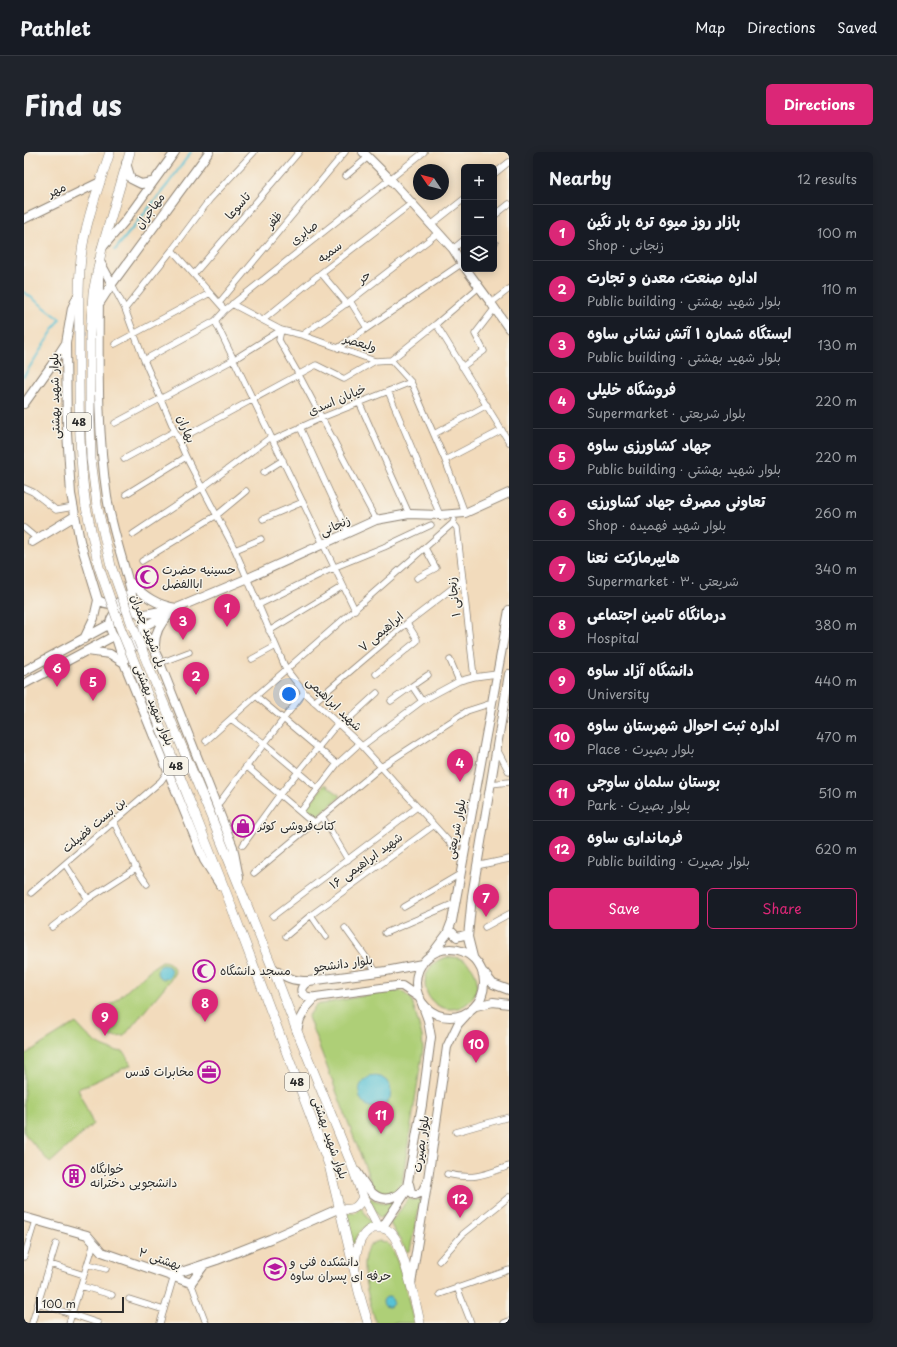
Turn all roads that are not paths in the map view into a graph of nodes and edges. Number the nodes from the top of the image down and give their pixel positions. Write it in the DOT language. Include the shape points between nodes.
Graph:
graph roads {
  1 [pos="110,152"];
  2 [pos="130,152"];
  3 [pos="175,152"];
  4 [pos="209,152"];
  5 [pos="254,152"];
  6 [pos="299,152"];
  7 [pos="346,152"];
  8 [pos="424,152"];
  9 [pos="366,154"];
  10 [pos="509,162"];
  11 [pos="126,163"];
  12 [pos="497,172"];
  13 [pos="346,176"];
  14 [pos="390,179"];
  15 [pos="100,182"];
  16 [pos="152,182"];
  17 [pos="463,200"];
  18 [pos="412,203"];
  19 [pos="509,204"];
  20 [pos="497,214"];
  21 [pos="24,219"];
  22 [pos="431,225"];
  23 [pos="438,233"];
  24 [pos="461,242"];
  25 [pos="102,248"];
  26 [pos="453,249"];
  27 [pos="172,250"];
  28 [pos="99,260"];
  29 [pos="461,261"];
  30 [pos="461,268"];
  31 [pos="468,272"];
  32 [pos="321,273"];
  33 [pos="194,274"];
  34 [pos="112,284"];
  35 [pos="479,287"];
  36 [pos="509,289"];
  37 [pos="210,293"];
  38 [pos="78,295"];
  39 [pos="220,303"];
  40 [pos="348,303"];
  41 [pos="99,304"];
  42 [pos="232,304"];
  43 [pos="493,305"];
  44 [pos="125,310"];
  45 [pos="225,310"];
  46 [pos="263,320"];
  47 [pos="214,321"];
  48 [pos="436,324"];
  49 [pos="367,328"];
  50 [pos="509,329"];
  51 [pos="281,330"];
  52 [pos="134,335"];
  53 [pos="302,335"];
  54 [pos="66,343"];
  55 [pos="115,344"];
  56 [pos="338,348"];
  57 [pos="144,360"];
  58 [pos="233,360"];
  59 [pos="391,360"];
  60 [pos="375,361"];
  61 [pos="462,367"];
  62 [pos="300,375"];
  63 [pos="411,382"];
  64 [pos="388,391"];
  65 [pos="160,398"];
  66 [pos="252,399"];
  67 [pos="359,402"];
  68 [pos="24,404"];
  69 [pos="487,405"];
  70 [pos="322,418"];
  71 [pos="115,423"];
  72 [pos="300,427"];
  73 [pos="502,430"];
  74 [pos="175,431"];
  75 [pos="434,434"];
  76 [pos="272,438"];
  77 [pos="178,440"];
  78 [pos="509,442"];
  79 [pos="186,457"];
  80 [pos="124,458"];
  81 [pos="283,460"];
  82 [pos="445,460"];
  83 [pos="264,472"];
  84 [pos="24,488"];
  85 [pos="202,488"];
  86 [pos="246,491"];
  87 [pos="509,493"];
  88 [pos="126,494"];
  89 [pos="303,502"];
  90 [pos="74,507"];
  91 [pos="465,513"];
  92 [pos="409,514"];
  93 [pos="217,515"];
  94 [pos="440,515"];
  95 [pos="75,516"];
  96 [pos="263,519"];
  97 [pos="454,519"];
  98 [pos="376,520"];
  99 [pos="431,525"];
  100 [pos="24,528"];
  101 [pos="348,532"];
  102 [pos="133,534"];
  103 [pos="261,539"];
  104 [pos="34,540"];
  105 [pos="324,544"];
  106 [pos="425,548"];
  107 [pos="234,550"];
  108 [pos="142,561"];
  109 [pos="335,567"];
  110 [pos="417,578"];
  111 [pos="246,580"];
  112 [pos="463,580"];
  113 [pos="129,581"];
  114 [pos="343,586"];
  115 [pos="98,600"];
  116 [pos="258,605"];
  117 [pos="177,608"];
  118 [pos="355,610"];
  119 [pos="509,610"];
  120 [pos="138,613"];
  121 [pos="407,623"];
  122 [pos="110,624"];
  123 [pos="143,627"];
  124 [pos="269,631"];
  125 [pos="115,637"];
  126 [pos="84,639"];
  127 [pos="276,646"];
  128 [pos="86,651"];
  129 [pos="189,652"];
  130 [pos="156,653"];
  131 [pos="252,659"];
  132 [pos="450,660"];
  133 [pos="124,663"];
  134 [pos="160,663"];
  135 [pos="286,669"];
  136 [pos="24,671"];
  137 [pos="376,674"];
  138 [pos="497,674"];
  139 [pos="509,674"];
  140 [pos="428,675"];
  141 [pos="474,677"];
  142 [pos="459,681"];
  143 [pos="24,684"];
  144 [pos="412,686"];
  145 [pos="304,692"];
  146 [pos="377,693"];
  147 [pos="256,696"];
  148 [pos="391,701"];
  149 [pos="422,701"];
  150 [pos="314,702"];
  151 [pos="492,704"];
  152 [pos="505,715"];
  153 [pos="231,719"];
  154 [pos="284,720"];
  155 [pos="340,725"];
  156 [pos="206,741"];
  157 [pos="265,744"];
  158 [pos="361,745"];
  159 [pos="318,748"];
  160 [pos="496,748"];
  161 [pos="337,764"];
  162 [pos="246,766"];
  163 [pos="381,767"];
  164 [pos="168,771"];
  165 [pos="509,772"];
  166 [pos="298,773"];
  167 [pos="509,782"];
  168 [pos="491,784"];
  169 [pos="317,788"];
  170 [pos="280,794"];
  171 [pos="220,802"];
  172 [pos="417,807"];
  173 [pos="301,811"];
  174 [pos="322,816"];
  175 [pos="114,822"];
  176 [pos="315,822"];
  177 [pos="433,826"];
  178 [pos="467,838"];
  179 [pos="450,843"];
  180 [pos="243,845"];
  181 [pos="463,858"];
  182 [pos="509,859"];
  183 [pos="348,860"];
  184 [pos="65,864"];
  185 [pos="476,866"];
  186 [pos="136,868"];
  187 [pos="254,873"];
  188 [pos="460,874"];
  189 [pos="147,884"];
  190 [pos="31,892"];
  191 [pos="242,892"];
  192 [pos="227,895"];
  193 [pos="88,899"];
  194 [pos="455,903"];
  195 [pos="404,907"];
  196 [pos="509,914"];
  197 [pos="311,915"];
  198 [pos="272,916"];
  199 [pos="52,926"];
  200 [pos="485,927"];
  201 [pos="345,928"];
  202 [pos="449,929"];
  203 [pos="385,933"];
  204 [pos="468,934"];
  205 [pos="286,936"];
  206 [pos="326,937"];
  207 [pos="432,954"];
  208 [pos="473,957"];
  209 [pos="422,964"];
  210 [pos="272,967"];
  211 [pos="376,971"];
  212 [pos="386,971"];
  213 [pos="483,973"];
  214 [pos="309,981"];
  215 [pos="386,986"];
  216 [pos="506,988"];
  217 [pos="316,997"];
  218 [pos="420,1000"];
  219 [pos="497,1002"];
  220 [pos="509,1004"];
  221 [pos="476,1006"];
  222 [pos="469,1012"];
  223 [pos="297,1031"];
  224 [pos="509,1117"];
  225 [pos="456,1132"];
  226 [pos="352,1163"];
  227 [pos="509,1166"];
  228 [pos="447,1174"];
  229 [pos="409,1177"];
  230 [pos="428,1179"];
  231 [pos="407,1186"];
  232 [pos="363,1197"];
  233 [pos="509,1197"];
  234 [pos="340,1208"];
  235 [pos="24,1217"];
  236 [pos="35,1220"];
  237 [pos="380,1228"];
  238 [pos="94,1243"];
  239 [pos="56,1244"];
  240 [pos="24,1257"];
  241 [pos="439,1261"];
  242 [pos="50,1264"];
  243 [pos="88,1264"];
  244 [pos="205,1264"];
  245 [pos="106,1269"];
  246 [pos="509,1270"];
  247 [pos="355,1273"];
  248 [pos="84,1275"];
  249 [pos="173,1275"];
  250 [pos="191,1282"];
  251 [pos="411,1284"];
  252 [pos="81,1286"];
  253 [pos="458,1287"];
  254 [pos="440,1294"];
  255 [pos="112,1296"];
  256 [pos="129,1299"];
  257 [pos="38,1303"];
  258 [pos="164,1310"];
  259 [pos="72,1314"];
  260 [pos="33,1320"];
  261 [pos="509,1321"];
  262 [pos="69,1323"];
  263 [pos="98,1323"];
  264 [pos="160,1323"];
  265 [pos="206,1323"];
  266 [pos="368,1323"];
  267 [pos="420,1323"];
  268 [pos="471,1323"];
  269 [pos="504,1323"];
  1 -- 15 [label="main road, بلوار شهید بهشتی / 48"];
  2 -- 11 [label="main road, 48"];
  3 -- 16 [label="main road"];
  4 -- 34 [label="main road, مهاجران"];
  5 -- 27 [label="street" via="210,199"];
  6 -- 33 [label="street, تاسوعا"];
  7 -- 39 [label="street, ظفر"];
  8 -- 14 [label="street, صابری"];
  9 -- 13 [label="street"];
  9 -- 14 [label="main road"];
  10 -- 12 [label="street"];
  11 -- 16 [label="main road" via="131,179 141,184"];
  11 -- 25 [label="main road, 48"];
  14 -- 18 [label="main road"];
  14 -- 42 [label="street, صابری"];
  15 -- 21 [label="main road, مهر"];
  15 -- 38 [label="main road, بلوار شهید بهشتی / 48" via="81,257"];
  16 -- 25 [label="main road" via="125,221"];
  17 -- 22 [label="street"];
  18 -- 22 [label="main road"];
  18 -- 32 [label="street, سمیه"];
  19 -- 20 [label="street"];
  22 -- 23 [label="main road"];
  23 -- 26 [label="main road"];
  23 -- 40 [label="street, حر"];
  24 -- 26 [label="street"];
  25 -- 28 [label="main road, 48"];
  26 -- 29 [label="main road"];
  27 -- 33 [label="street"];
  27 -- 44 [label="street"];
  28 -- 34 [label="main road"];
  28 -- 41 [label="main road"];
  28 -- 191 [label="main road, پل شهید چمران / 48, bridge" via="93,293 90,336 92,458 97,505 111,566 131,622"];
  30 -- 49 [label="street"];
  31 -- 35 [label="main road"];
  32 -- 40 [label="street"];
  32 -- 46 [label="street, سمیه"];
  33 -- 37 [label="street"];
  34 -- 41 [label="main road, مهاجران"];
  34 -- 44 [label="street, بهاران"];
  35 -- 43 [label="main road"];
  35 -- 48 [label="street"];
  36 -- 43 [label="street"];
  37 -- 39 [label="street"];
  37 -- 52 [label="street"];
  38 -- 54 [label="main road, بلوار شهید بهشتی" via="72,308"];
  38 -- 192 [label="main road, پل شهید چمران / 48, bridge" via="82,483 99,567 120,627"];
  39 -- 45 [label="street"];
  40 -- 49 [label="street"];
  40 -- 53 [label="street, حر"];
  41 -- 113 [label="main road" via="103,464 113,526"];
  42 -- 45 [label="street, صابری"];
  42 -- 46 [label="street, ولیعصر"];
  43 -- 50 [label="main road"];
  43 -- 61 [label="street" via="475,334 484,351"];
  44 -- 52 [label="street, بهاران"];
  45 -- 47 [label="street, صابری"];
  46 -- 51 [label="street, ولیعصر"];
  47 -- 57 [label="street, صابری"];
  47 -- 58 [label="street"];
  48 -- 59 [label="street"];
  48 -- 61 [label="street"];
  49 -- 56 [label="street"];
  51 -- 53 [label="street, ولیعصر"];
  51 -- 58 [label="street"];
  51 -- 62 [label="street" via="279,340"];
  52 -- 55 [label="street"];
  52 -- 57 [label="street, بهاران"];
  53 -- 56 [label="street, ولیعصر"];
  54 -- 68 [label="main road"];
  54 -- 90 [label="main road, بلوار شهید بهشتی" via="67,432"];
  56 -- 60 [label="street, ولیعصر"];
  57 -- 65 [label="street, بهاران"];
  58 -- 65 [label="street"];
  58 -- 66 [label="street"];
  59 -- 60 [label="street, ولیعصر"];
  59 -- 63 [label="street, ولیعصر"];
  60 -- 62 [label="street" via="344,379 316,365"];
  61 -- 69 [label="street"];
  62 -- 66 [label="street"];
  62 -- 70 [label="street"];
  63 -- 64 [label="street, خیابان اسدی"];
  63 -- 75 [label="street, ولیعصر"];
  64 -- 67 [label="street, خیابان اسدی"];
  64 -- 94 [label="street"];
  65 -- 71 [label="street"];
  65 -- 74 [label="street, بهاران"];
  66 -- 76 [label="street"];
  66 -- 77 [label="street"];
  67 -- 70 [label="street, خیابان اسدی"];
  67 -- 92 [label="street"];
  69 -- 73 [label="street"];
  69 -- 75 [label="street"];
  70 -- 72 [label="street, خیابان اسدی"];
  70 -- 98 [label="street"];
  72 -- 76 [label="street, خیابان اسدی"];
  72 -- 101 [label="street"];
  73 -- 78 [label="street"];
  73 -- 82 [label="street"];
  74 -- 77 [label="street, بهاران"];
  74 -- 80 [label="street"];
  75 -- 82 [label="street, ولیعصر"];
  76 -- 81 [label="street"];
  76 -- 85 [label="street, خیابان اسدی"];
  77 -- 79 [label="street, بهاران"];
  79 -- 85 [label="street, بهاران"];
  79 -- 88 [label="street"];
  81 -- 83 [label="street"];
  81 -- 89 [label="street"];
  82 -- 91 [label="street, ولیعصر"];
  84 -- 90 [label="street" via="56,510"];
  85 -- 93 [label="street, بهاران"];
  85 -- 102 [label="street, خیابان اسدی"];
  86 -- 93 [label="street"];
  87 -- 91 [label="main road, زنجانی"];
  89 -- 96 [label="street"];
  89 -- 105 [label="street"];
  90 -- 95 [label="main road, بلوار شهید بهشتی"];
  91 -- 97 [label="main road, زنجانی"];
  92 -- 94 [label="main road, زنجانی"];
  92 -- 98 [label="main road, زنجانی"];
  93 -- 107 [label="street, بهاران"];
  93 -- 108 [label="street"];
  94 -- 97 [label="main road, زنجانی"];
  95 -- 104 [label="main road"];
  95 -- 115 [label="main road, بلوار شهید بهشتی"];
  97 -- 106 [label="street"];
  97 -- 112 [label="street, زنجانی ۱"];
  98 -- 101 [label="main road, زنجانی"];
  99 -- 109 [label="street"];
  100 -- 104 [label="street"];
  101 -- 105 [label="main road, زنجانی"];
  103 -- 107 [label="street"];
  105 -- 109 [label="street"];
  105 -- 111 [label="main road, زنجانی"];
  106 -- 110 [label="street" via="436,568"];
  106 -- 118 [label="street"];
  107 -- 111 [label="street, بهاران"];
  109 -- 114 [label="street"];
  109 -- 116 [label="street"];
  111 -- 116 [label="street, شهید ابراهیمی"];
  111 -- 117 [label="main road, زنجانی"];
  112 -- 121 [label="street, ابراهیمی ۷"];
  112 -- 141 [label="street, زنجانی ۱"];
  113 -- 115 [label="main road" via="128,591 120,601 110,605"];
  113 -- 117 [label="main road" via="155,602"];
  113 -- 120 [label="main road"];
  114 -- 118 [label="street"];
  114 -- 124 [label="street"];
  115 -- 126 [label="main road" via="94,618"];
  116 -- 124 [label="street, شهید ابراهیمی"];
  117 -- 120 [label="main road"];
  117 -- 123 [label="main road"];
  117 -- 130 [label="main road" via="158,629 155,640"];
  118 -- 135 [label="street"];
  119 -- 138 [label="main road, بلوار شریعتی"];
  120 -- 122 [label="main road" via="130,609 120,610"];
  120 -- 123 [label="main road"];
  121 -- 137 [label="street" via="417,641"];
  121 -- 150 [label="street, ابراهیمی ۷"];
  122 -- 125 [label="main road"];
  122 -- 126 [label="main road"];
  123 -- 125 [label="main road" via="140,635 133,641 124,642"];
  123 -- 130 [label="main road, بلوار شهید بهشتی"];
  124 -- 127 [label="street, شهید ابراهیمی"];
  125 -- 128 [label="main road"];
  125 -- 133 [label="main road, بلوار شهید بهشتی"];
  126 -- 136 [label="main road"];
  127 -- 131 [label="street"];
  127 -- 135 [label="street, شهید ابراهیمی"];
  128 -- 133 [label="main road" via="110,654"];
  128 -- 143 [label="main road"];
  129 -- 134 [label="street"];
  130 -- 133 [label="main road" via="145,645 138,645 127,652"];
  130 -- 134 [label="main road, بلوار شهید بهشتی"];
  132 -- 142 [label="street"];
  133 -- 164 [label="main road, بلوار شهید بهشتی"];
  134 -- 191 [label="main road, بلوار شهید بهشتی" via="233,847"];
  135 -- 145 [label="street, شهید ابراهیمی"];
  135 -- 147 [label="street"];
  138 -- 141 [label="street"];
  138 -- 151 [label="main road, بلوار شریعتی"];
  139 -- 152 [label="main road"];
  140 -- 144 [label="street"];
  141 -- 142 [label="street"];
  142 -- 149 [label="street"];
  144 -- 148 [label="street"];
  144 -- 149 [label="street"];
  145 -- 150 [label="street, شهید ابراهیمی"];
  145 -- 154 [label="street"];
  146 -- 155 [label="street"];
  147 -- 153 [label="street"];
  147 -- 154 [label="street"];
  149 -- 158 [label="street"];
  150 -- 155 [label="street, شهید ابراهیمی"];
  151 -- 163 [label="street" via="467,711"];
  151 -- 178 [label="main road, بلوار شریعتی"];
  152 -- 160 [label="main road"];
  153 -- 156 [label="street"];
  153 -- 157 [label="street"];
  154 -- 157 [label="street"];
  154 -- 159 [label="street"];
  155 -- 158 [label="street, شهید ابراهیمی"];
  155 -- 159 [label="street"];
  157 -- 162 [label="street"];
  157 -- 166 [label="street"];
  158 -- 161 [label="street"];
  158 -- 163 [label="street, شهید ابراهیمی"];
  159 -- 161 [label="street"];
  159 -- 166 [label="street"];
  160 -- 165 [label="street"];
  160 -- 168 [label="main road"];
  161 -- 169 [label="street"];
  162 -- 170 [label="street"];
  162 -- 171 [label="street"];
  163 -- 172 [label="street, شهید ابراهیمی"];
  163 -- 174 [label="street"];
  164 -- 175 [label="street, بن بست فضیلت" via="161,781"];
  164 -- 192 [label="main road, بلوار شهید بهشتی" via="204,860"];
  166 -- 169 [label="street"];
  166 -- 170 [label="street"];
  167 -- 168 [label="street"];
  168 -- 185 [label="main road"];
  169 -- 173 [label="street"];
  170 -- 173 [label="street"];
  170 -- 180 [label="street"];
  172 -- 177 [label="street, شهید ابراهیمی"];
  172 -- 183 [label="street"];
  173 -- 176 [label="street"];
  174 -- 176 [label="street"];
  174 -- 183 [label="street"];
  175 -- 184 [label="street, بن بست فضیلت"];
  175 -- 186 [label="street"];
  176 -- 187 [label="street"];
  177 -- 179 [label="street, شهید ابراهیمی"];
  177 -- 197 [label="street, شهید ابراهیمی ۱۶"];
  178 -- 179 [label="street" via="459,843"];
  178 -- 181 [label="main road, بلوار شریعتی"];
  179 -- 181 [label="street, شهید ابراهیمی"];
  181 -- 188 [label="main road, بلوار شریعتی"];
  182 -- 185 [label="street"];
  183 -- 198 [label="street"];
  184 -- 190 [label="street, بن بست فضیلت"];
  184 -- 193 [label="street"];
  185 -- 204 [label="main road"];
  186 -- 189 [label="street"];
  186 -- 193 [label="street"];
  188 -- 194 [label="main road, بلوار شریعتی"];
  188 -- 195 [label="street"];
  191 -- 210 [label="main road, بلوار شهید بهشتی / 48"];
  192 -- 234 [label="main road, بلوار شهید بهشتی / 48" via="329,1165"];
  193 -- 199 [label="street"];
  194 -- 202 [label="main road, بلوار شریعتی"];
  194 -- 203 [label="street"];
  196 -- 200 [label="street"];
  197 -- 205 [label="street, شهید ابراهیمی ۱۶"];
  197 -- 206 [label="street"];
  201 -- 211 [label="street"];
  202 -- 204 [label="main road" via="457,937"];
  202 -- 207 [label="main road, بلوار شریعتی"];
  204 -- 208 [label="main road"];
  207 -- 208 [label="main road" via="441,950 456,949"];
  207 -- 209 [label="main road"];
  208 -- 213 [label="main road"];
  209 -- 212 [label="main road, بلوار دانشجو"];
  209 -- 218 [label="main road" via="416,984"];
  210 -- 214 [label="main road, بلوار دانشجو" via="284,977"];
  210 -- 223 [label="main road, بلوار شهید بهشتی / 48"];
  211 -- 212 [label="main road, بلوار دانشجو"];
  211 -- 214 [label="main road, بلوار دانشجو"];
  212 -- 215 [label="main road" via="392,980"];
  213 -- 216 [label="main road" via="493,984"];
  213 -- 221 [label="main road" via="483,993"];
  214 -- 217 [label="main road" via="301,988 302,992 308,998"];
  215 -- 217 [label="main road"];
  215 -- 218 [label="main road" via="402,986"];
  216 -- 219 [label="main road" via="498,991"];
  217 -- 223 [label="main road" via="306,1008"];
  218 -- 222 [label="main road" via="429,1010 440,1016 452,1017"];
  218 -- 229 [label="main road, بلوار بصیرت" via="431,1037"];
  219 -- 220 [label="main road"];
  219 -- 221 [label="main road" via="486,1002"];
  221 -- 222 [label="main road"];
  222 -- 230 [label="main road, بلوار بصیرت" via="458,1024 447,1047"];
  223 -- 226 [label="main road, بلوار شهید بهشتی / 48"];
  224 -- 225 [label="street"];
  226 -- 231 [label="main road" via="365,1186 379,1198 395,1196"];
  226 -- 232 [label="main road, بلوار شهید بهشتی / 48"];
  227 -- 228 [label="street" via="476,1177"];
  229 -- 230 [label="main road" via="411,1192 415,1195 422,1192"];
  229 -- 231 [label="main road, بلوار بصیرت"];
  230 -- 251 [label="main road, بلوار بصیرت"];
  231 -- 237 [label="main road, بلوار بصیرت" via="406,1192"];
  232 -- 234 [label="main road" via="354,1208"];
  232 -- 237 [label="main road, بلوار شهید بهشتی / 48"];
  233 -- 241 [label="street" via="463,1234"];
  234 -- 244 [label="main road"];
  234 -- 247 [label="main road, بلوار شهید بهشتی / 48"];
  235 -- 236 [label="main road, بهشتی ۲"];
  236 -- 238 [label="main road, بهشتی ۲" via="87,1235"];
  236 -- 240 [label="street"];
  237 -- 247 [label="main road, 48" via="367,1231 361,1238"];
  237 -- 251 [label="main road, 48" via="386,1229 394,1236"];
  238 -- 243 [label="street"];
  238 -- 249 [label="main road, بهشتی ۲" via="102,1252"];
  239 -- 242 [label="street"];
  242 -- 248 [label="street"];
  242 -- 257 [label="street"];
  243 -- 245 [label="street"];
  243 -- 248 [label="street"];
  244 -- 249 [label="main road"];
  244 -- 250 [label="main road, بهشتی ۲"];
  246 -- 253 [label="street"];
  247 -- 266 [label="main road, 48"];
  248 -- 252 [label="street"];
  249 -- 250 [label="main road, بهشتی ۲"];
  249 -- 258 [label="street"];
  250 -- 265 [label="street"];
  251 -- 267 [label="main road, 48"];
  252 -- 255 [label="street"];
  252 -- 259 [label="street"];
  253 -- 254 [label="street"];
  253 -- 268 [label="street"];
  256 -- 258 [label="street"];
  257 -- 259 [label="street"];
  257 -- 260 [label="street"];
  258 -- 264 [label="street"];
  259 -- 262 [label="street"];
  259 -- 263 [label="street"];
  261 -- 269 [label="street"];
}
